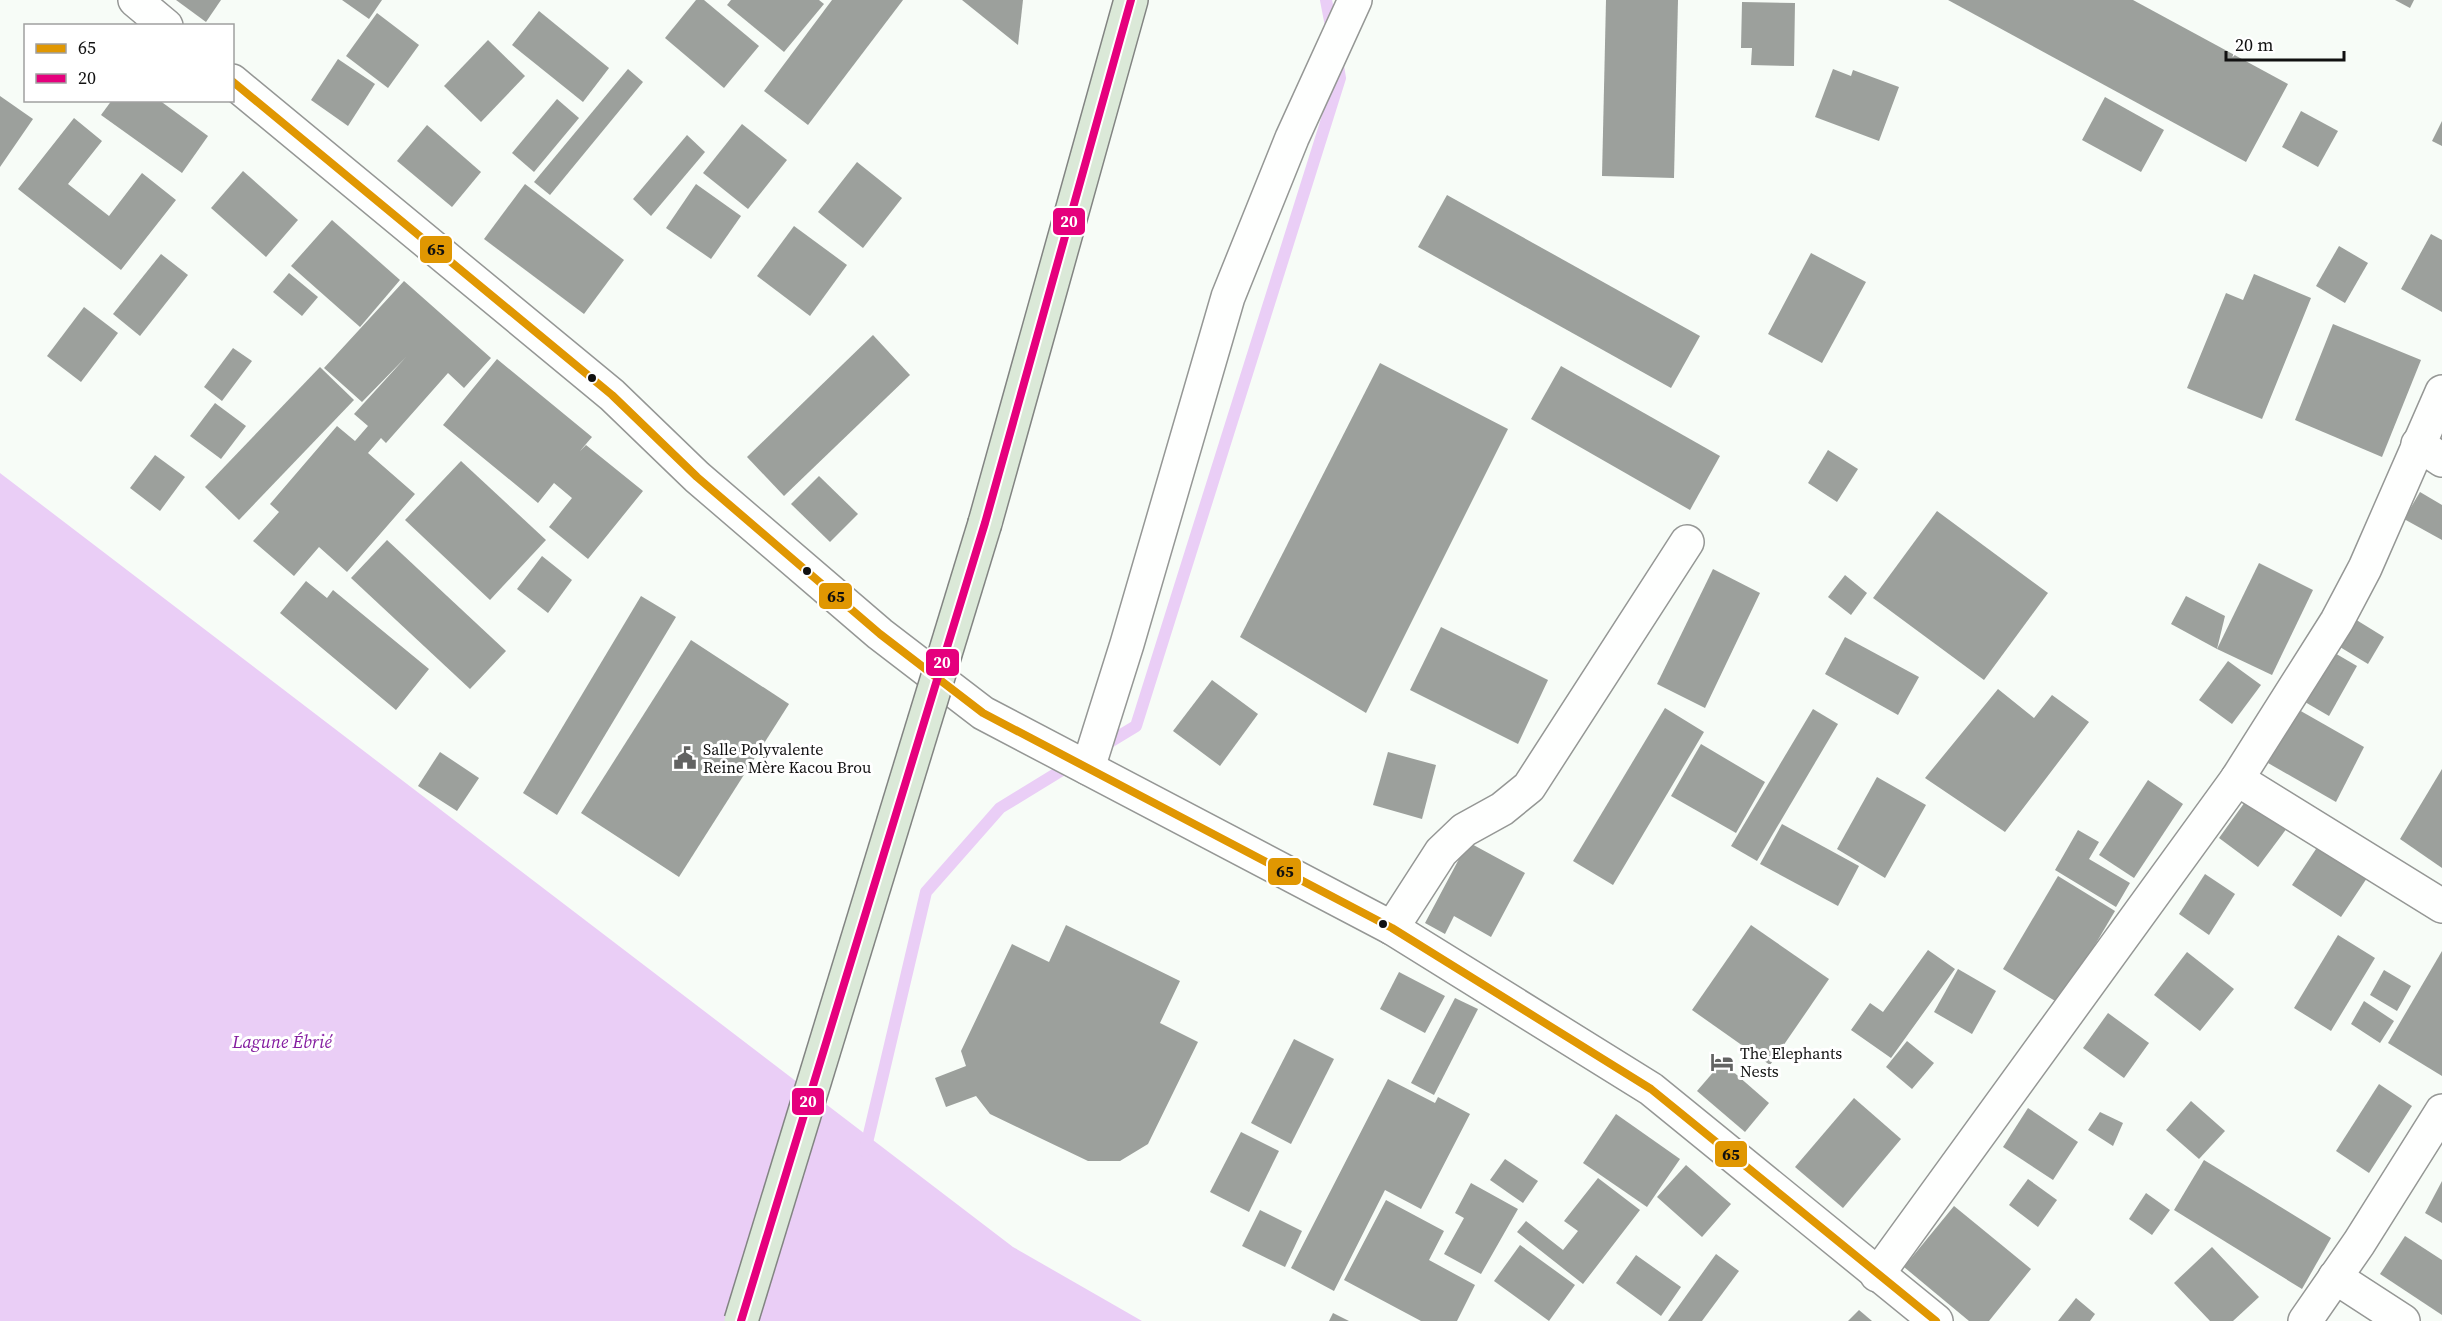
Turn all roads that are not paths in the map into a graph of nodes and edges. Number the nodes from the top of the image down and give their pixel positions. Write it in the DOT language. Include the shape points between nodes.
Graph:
graph roads {
  1 [pos="135,0"];
  2 [pos="1131,0"];
  3 [pos="1355,0"];
  4 [pos="164,24"];
  5 [pos="234,83"];
  6 [pos="2442,392"];
  7 [pos="2430,452"];
  8 [pos="1687,542"];
  9 [pos="1088,768"];
  10 [pos="2237,779"];
  11 [pos="2442,906"];
  12 [pos="1392,928"];
  13 [pos="2442,1111"];
  14 [pos="1878,1275"];
  15 [pos="2335,1277"];
  16 [pos="741,1321"];
  17 [pos="1936,1321"];
  18 [pos="2305,1321"];
  19 [pos="2403,1321"];
  1 -- 4 [label="street"];
  2 -- 16 [label="highway, bridge" via="985,523"];
  3 -- 9 [label="street" via="1292,138 1228,297"];
  5 -- 9 [label="street" via="612,395 697,477 880,634 983,713"];
  6 -- 7 [label="street"];
  7 -- 10 [label="street" via="2337,621"];
  8 -- 12 [label="street" via="1529,787 1502,809 1464,830 1441,852"];
  9 -- 12 [label="street"];
  10 -- 11 [label="street"];
  10 -- 14 [label="street"];
  12 -- 14 [label="street" via="1651,1089"];
  13 -- 15 [label="street"];
  14 -- 17 [label="street"];
  15 -- 18 [label="street"];
  15 -- 19 [label="street"];
}
